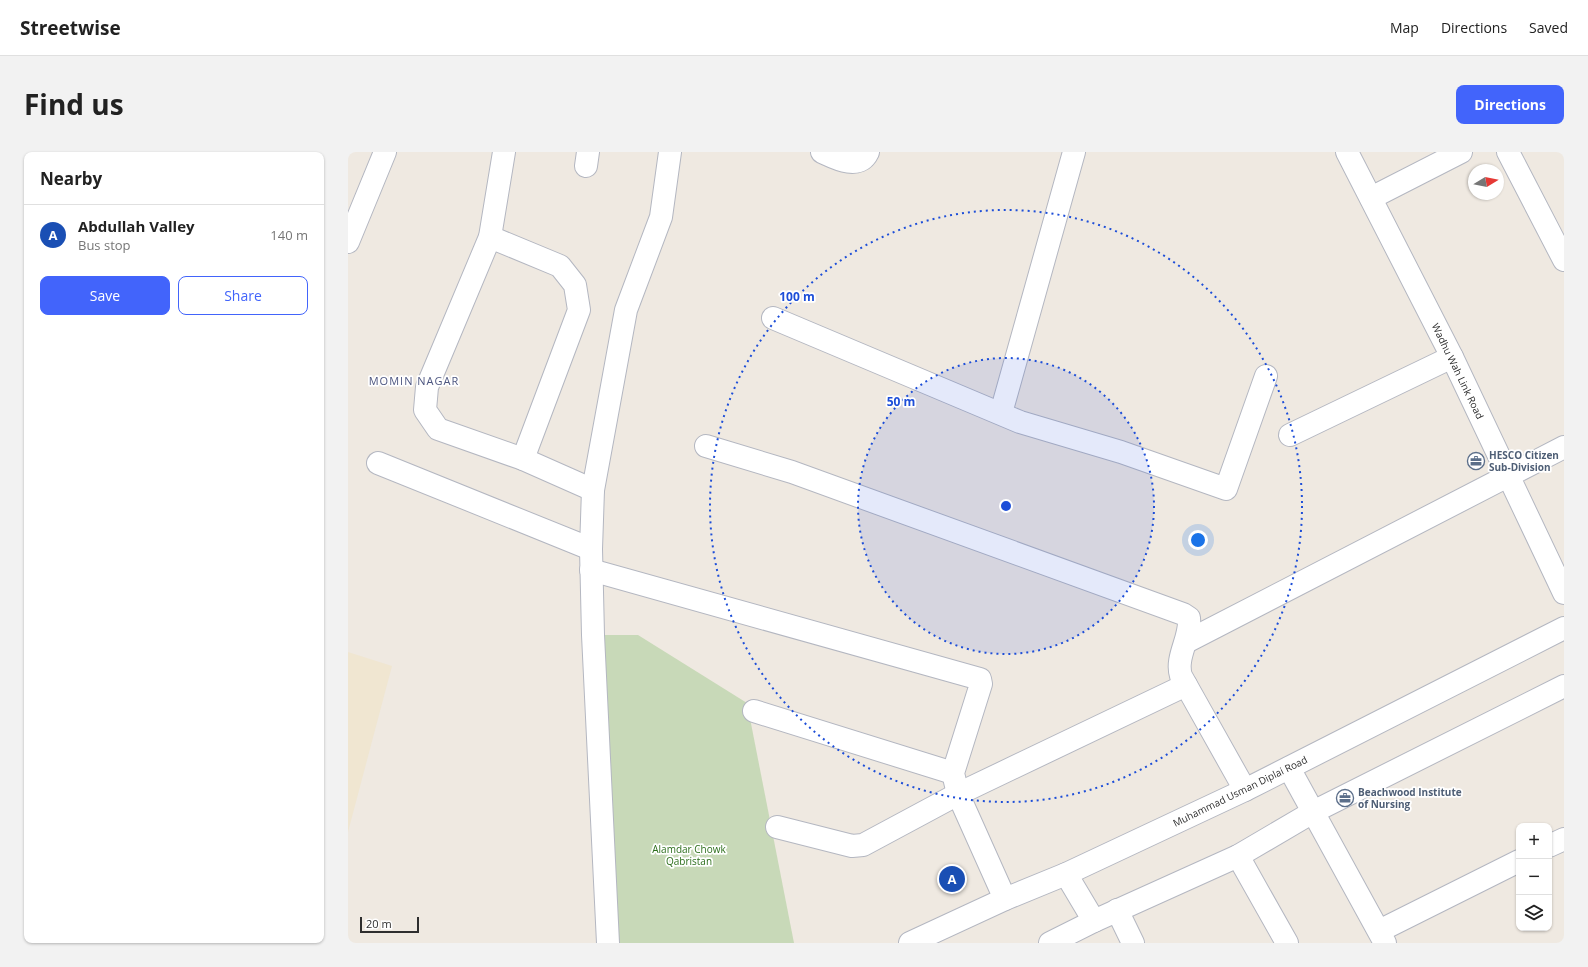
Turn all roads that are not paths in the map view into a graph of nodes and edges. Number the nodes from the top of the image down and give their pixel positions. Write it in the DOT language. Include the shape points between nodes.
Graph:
graph roads {
  1 [pos="385,152"];
  2 [pos="504,152"];
  3 [pos="670,152"];
  4 [pos="822,152"];
  5 [pos="868,152"];
  6 [pos="1074,152"];
  7 [pos="1346,152"];
  8 [pos="1461,152"];
  9 [pos="1508,152"];
  10 [pos="1371,198"];
  11 [pos="490,237"];
  12 [pos="348,242"];
  13 [pos="1564,260"];
  14 [pos="773,318"];
  15 [pos="1452,357"];
  16 [pos="1266,376"];
  17 [pos="1001,412"];
  18 [pos="1290,435"];
  19 [pos="706,446"];
  20 [pos="1564,447"];
  21 [pos="524,459"];
  22 [pos="378,463"];
  23 [pos="1508,476"];
  24 [pos="593,490"];
  25 [pos="591,549"];
  26 [pos="591,570"];
  27 [pos="1564,593"];
  28 [pos="1564,628"];
  29 [pos="1186,642"];
  30 [pos="1186,685"];
  31 [pos="1564,686"];
  32 [pos="754,711"];
  33 [pos="1289,768"];
  34 [pos="953,773"];
  35 [pos="1245,790"];
  36 [pos="958,794"];
  37 [pos="1313,812"];
  38 [pos="777,827"];
  39 [pos="1564,839"];
  40 [pos="1552,845"];
  41 [pos="1238,856"];
  42 [pos="1516,863"];
  43 [pos="1066,874"];
  44 [pos="1005,899"];
  45 [pos="1117,910"];
  46 [pos="1094,921"];
  47 [pos="1382,937"];
  48 [pos="608,943"];
  49 [pos="910,943"];
  50 [pos="1050,943"];
  51 [pos="1133,943"];
  52 [pos="1287,943"];
  1 -- 12 [label="street"];
  2 -- 11 [label="street"];
  3 -- 24 [label="street" via="661,218 626,310"];
  4 -- 5 [label="street" via="843,162 858,161"];
  6 -- 17 [label="street"];
  7 -- 10 [label="street, Wadhu Wah Link Road"];
  8 -- 10 [label="street"];
  9 -- 13 [label="street"];
  10 -- 15 [label="street, Wadhu Wah Link Road"];
  11 -- 21 [label="street" via="560,266 575,285 579,310"];
  11 -- 21 [label="street" via="427,387 425,410 438,429"];
  14 -- 17 [label="street"];
  15 -- 18 [label="street"];
  15 -- 23 [label="street, Wadhu Wah Link Road"];
  16 -- 17 [label="street" via="1226,489 1121,452 1020,422"];
  19 -- 29 [label="street" via="792,472 1183,614 1189,618 1190,627"];
  20 -- 23 [label="street"];
  21 -- 24 [label="street"];
  22 -- 25 [label="street"];
  23 -- 27 [label="street, Wadhu Wah Link Road"];
  23 -- 29 [label="street"];
  24 -- 25 [label="street"];
  25 -- 26 [label="street"];
  26 -- 34 [label="street" via="977,677 981,684"];
  26 -- 48 [label="street"];
  28 -- 33 [label="street, Muhammad Usman Diplai Road"];
  29 -- 30 [label="street" via="1179,670"];
  30 -- 35 [label="street"];
  30 -- 36 [label="street"];
  31 -- 37 [label="street"];
  32 -- 34 [label="street"];
  33 -- 35 [label="street, Muhammad Usman Diplai Road"];
  33 -- 37 [label="street"];
  34 -- 36 [label="street"];
  35 -- 43 [label="street, Muhammad Usman Diplai Road"];
  36 -- 38 [label="street" via="863,845 852,846"];
  36 -- 44 [label="street"];
  37 -- 41 [label="street"];
  37 -- 47 [label="street"];
  39 -- 40 [label="street"];
  41 -- 45 [label="street"];
  41 -- 52 [label="street"];
  42 -- 47 [label="street"];
  43 -- 44 [label="street, Muhammad Usman Diplai Road"];
  43 -- 46 [label="street"];
  44 -- 49 [label="street, Muhammad Usman Diplai Road"];
  45 -- 46 [label="street"];
  45 -- 51 [label="street"];
  46 -- 50 [label="street"];
}
